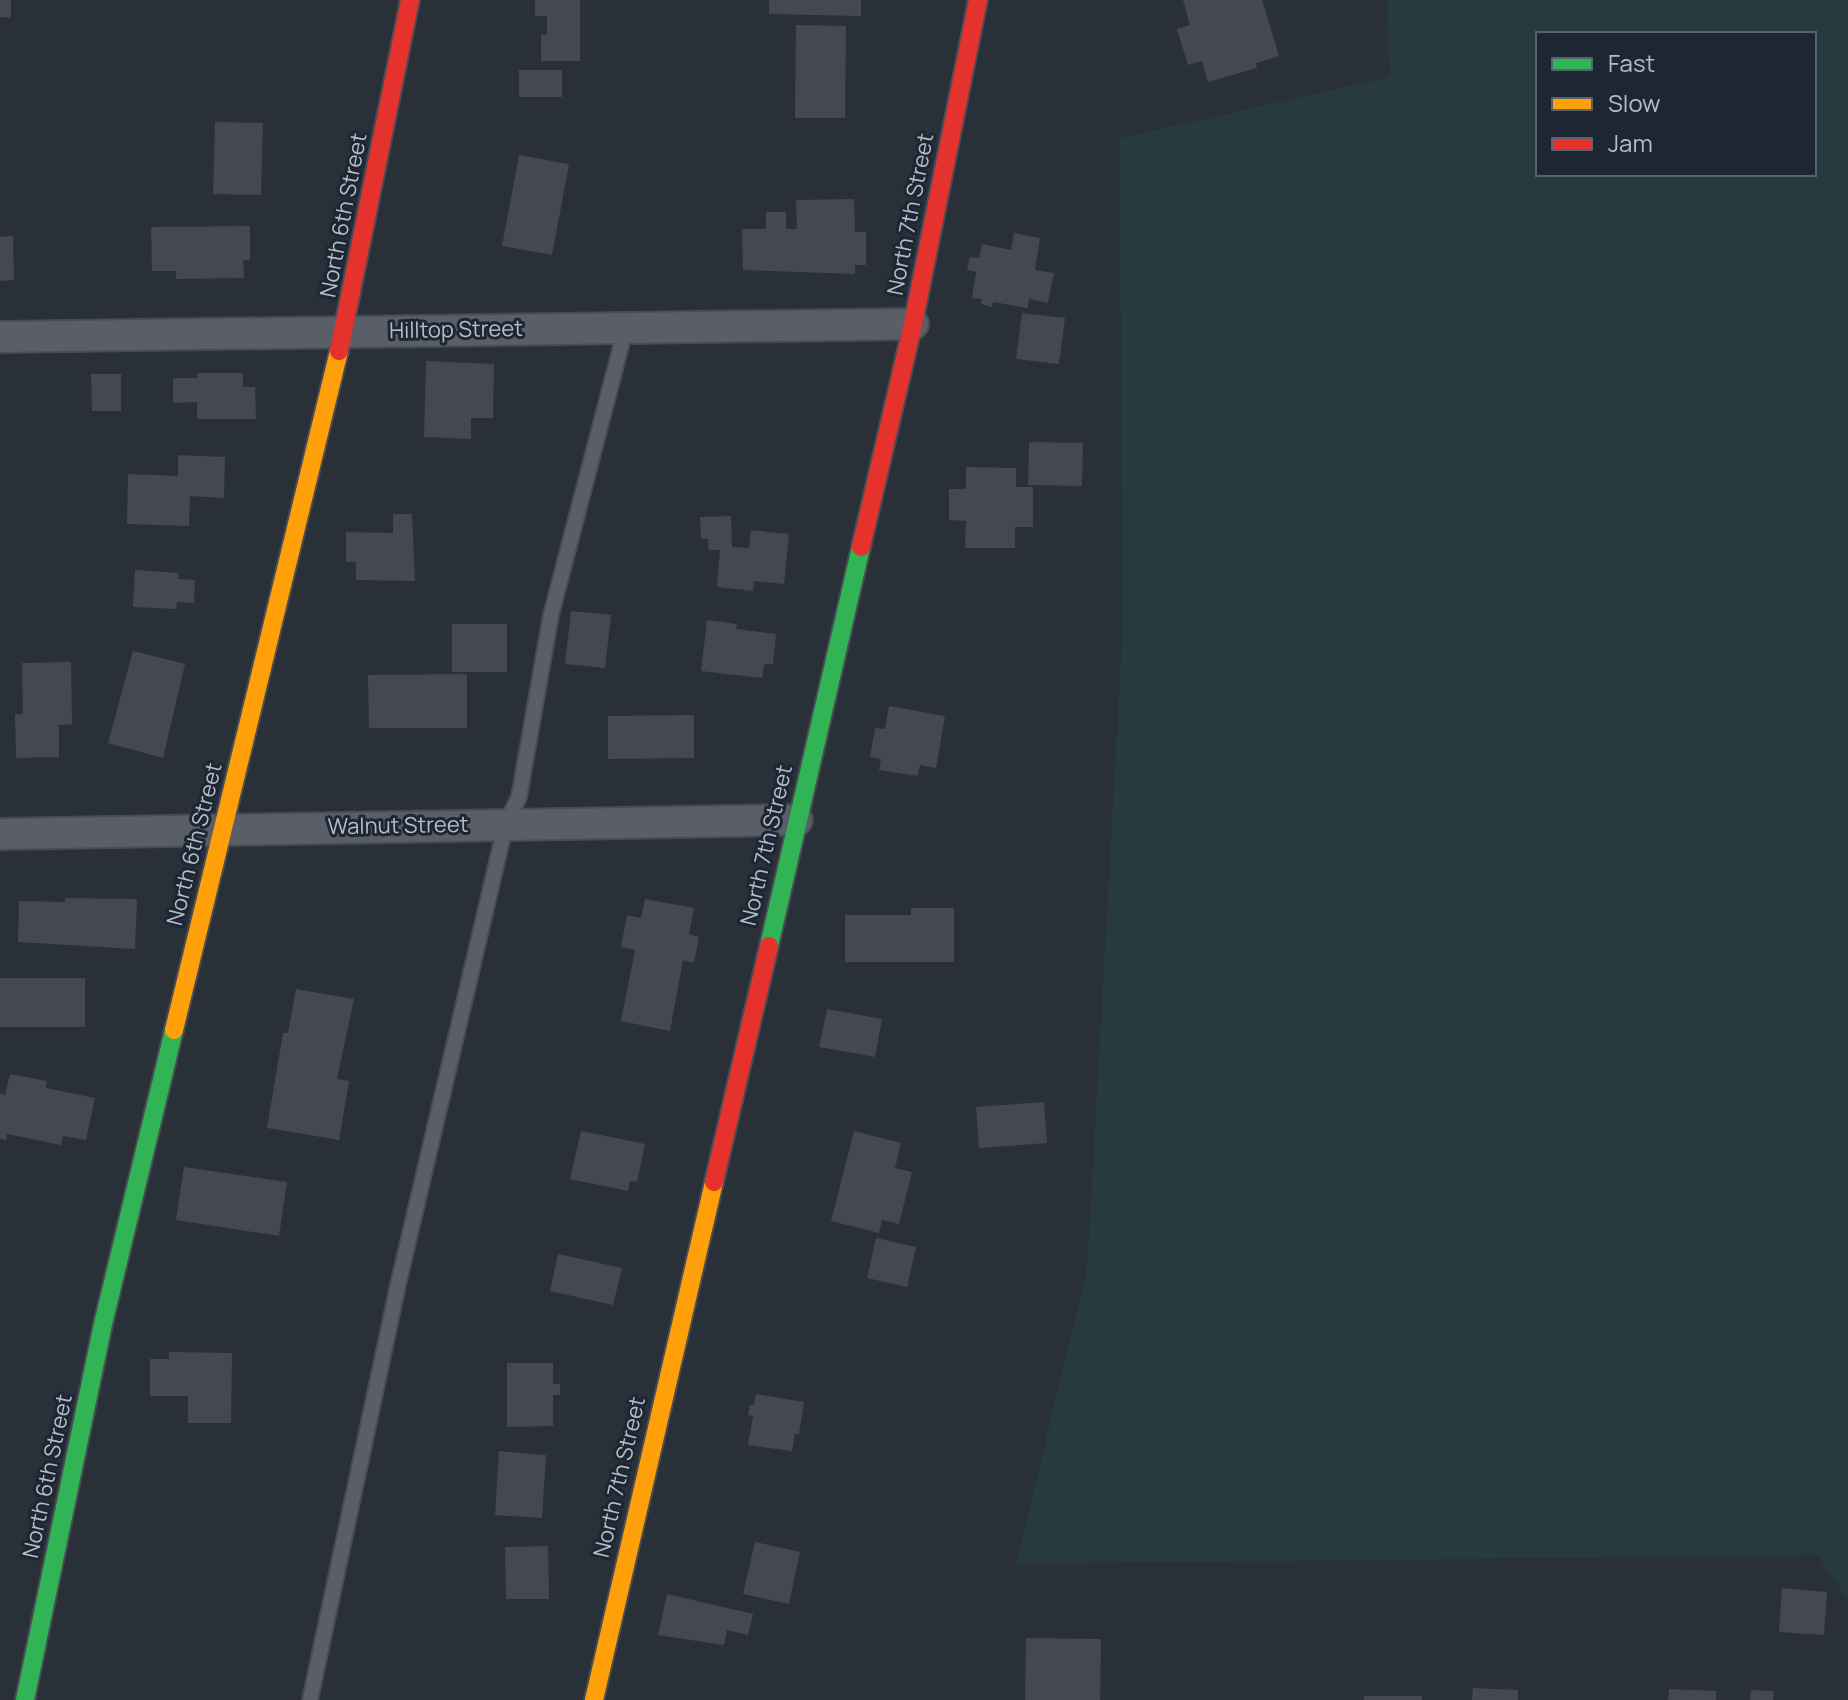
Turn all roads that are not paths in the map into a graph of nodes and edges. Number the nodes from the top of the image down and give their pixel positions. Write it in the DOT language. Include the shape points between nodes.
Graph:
graph roads {
  1 [pos="410,0"];
  2 [pos="978,0"];
  3 [pos="913,324"];
  4 [pos="626,327"];
  5 [pos="344,330"];
  6 [pos="0,337"];
  7 [pos="797,820"];
  8 [pos="506,823"];
  9 [pos="223,827"];
  10 [pos="0,834"];
  11 [pos="25,1700"];
  12 [pos="310,1700"];
  13 [pos="594,1700"];
  1 -- 5 [label="street, North 6th Street"];
  2 -- 3 [label="street, North 7th Street"];
  3 -- 4 [label="street, Hilltop Street"];
  3 -- 7 [label="street, North 7th Street"];
  4 -- 5 [label="street, Hilltop Street"];
  4 -- 8 [label="lane" via="551,615 519,797"];
  5 -- 6 [label="street, Hilltop Street"];
  5 -- 9 [label="street, North 6th Street"];
  7 -- 8 [label="street, Walnut Street"];
  7 -- 13 [label="street, North 7th Street"];
  8 -- 9 [label="street, Walnut Street"];
  8 -- 12 [label="lane" via="398,1285"];
  9 -- 10 [label="street, Walnut Street"];
  9 -- 11 [label="street, North 6th Street" via="103,1324"];
}
